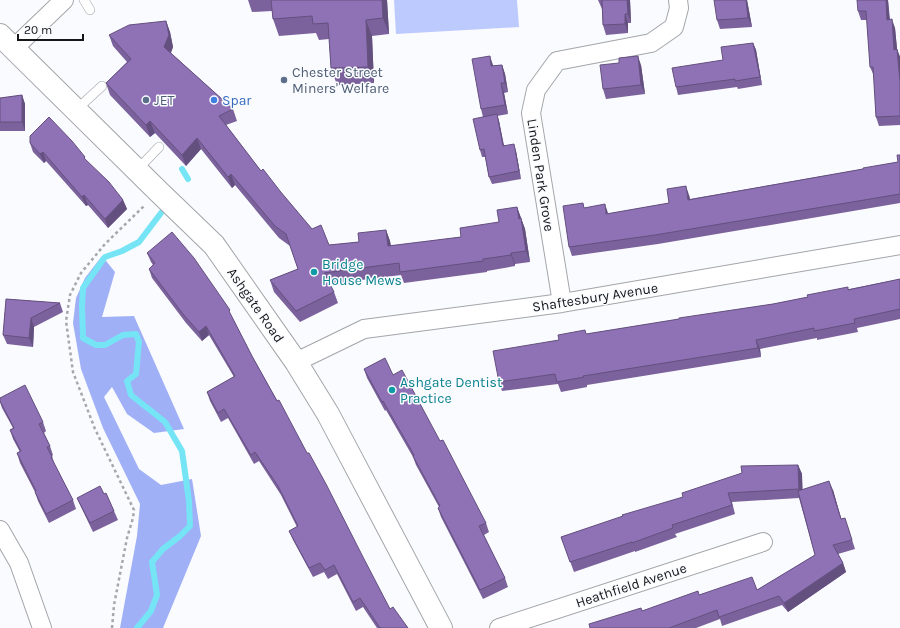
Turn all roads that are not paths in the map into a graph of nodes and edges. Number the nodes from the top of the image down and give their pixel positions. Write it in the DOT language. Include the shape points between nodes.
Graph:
graph roads {
  1 [pos="64,0"];
  2 [pos="84,0"];
  3 [pos="678,0"];
  4 [pos="90,10"];
  5 [pos="3,38"];
  6 [pos="102,86"];
  7 [pos="76,110"];
  8 [pos="159,147"];
  9 [pos="137,170"];
  10 [pos="900,245"];
  11 [pos="562,303"];
  12 [pos="296,362"];
  13 [pos="0,530"];
  14 [pos="763,542"];
  15 [pos="42,628"];
  16 [pos="441,628"];
  17 [pos="499,628"];
  1 -- 5 [label="street"];
  2 -- 4 [label="lane"];
  3 -- 11 [label="street, Linden Park Grove" via="679,8 674,27 651,43 557,61 536,90 531,113"];
  5 -- 7 [label="street, Ashgate Road"];
  6 -- 7 [label="lane"];
  7 -- 9 [label="street, Ashgate Road"];
  8 -- 9 [label="lane"];
  9 -- 12 [label="street, Ashgate Road" via="214,245"];
  10 -- 11 [label="street, Shaftesbury Avenue"];
  11 -- 12 [label="street, Shaftesbury Avenue" via="364,329"];
  12 -- 16 [label="street, Ashgate Road" via="328,414"];
  13 -- 15 [label="street" via="19,563"];
  14 -- 17 [label="street, Heathfield Avenue"];
}
